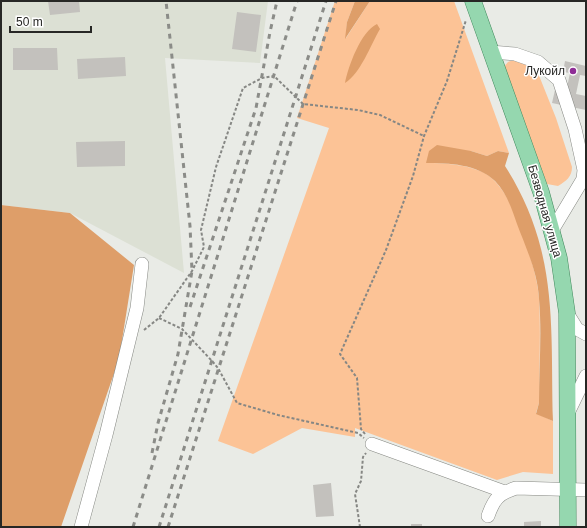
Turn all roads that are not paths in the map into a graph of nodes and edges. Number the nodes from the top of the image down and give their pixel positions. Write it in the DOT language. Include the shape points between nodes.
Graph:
graph roads {
  1 [pos="470,8"];
  2 [pos="490,52"];
  3 [pos="553,229"];
  4 [pos="142,264"];
  5 [pos="567,313"];
  6 [pos="586,334"];
  7 [pos="586,376"];
  8 [pos="568,414"];
  9 [pos="372,444"];
  10 [pos="568,489"];
  11 [pos="586,490"];
  12 [pos="505,492"];
  13 [pos="488,516"];
  14 [pos="81,527"];
  15 [pos="568,527"];
  1 -- 2 [label="main road, Безводная улица"];
  2 -- 3 [label="main road, Безводная улица"];
  2 -- 3 [label="street" via="515,54 538,62 559,80 575,130 584,170 583,179"];
  3 -- 5 [label="main road, Безводная улица" via="560,258"];
  4 -- 14 [label="street" via="137,308"];
  5 -- 6 [label="street" via="577,329"];
  5 -- 8 [label="main road, Безводная улица"];
  7 -- 8 [label="street"];
  8 -- 10 [label="main road, Безводная улица"];
  9 -- 12 [label="street"];
  10 -- 11 [label="street"];
  10 -- 12 [label="street" via="516,488"];
  10 -- 15 [label="main road, Безводная улица"];
  12 -- 13 [label="street" via="493,502"];
}
